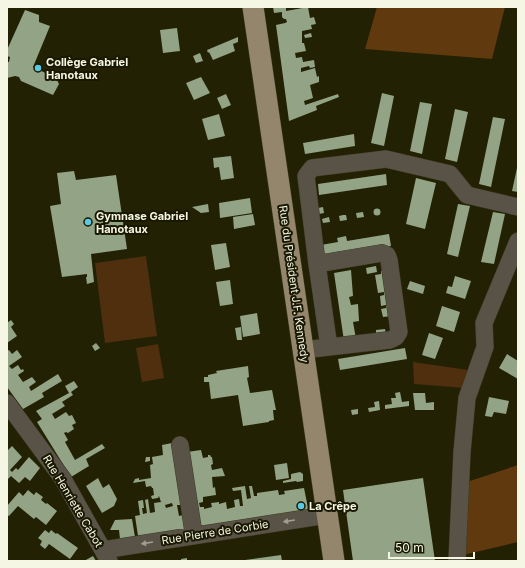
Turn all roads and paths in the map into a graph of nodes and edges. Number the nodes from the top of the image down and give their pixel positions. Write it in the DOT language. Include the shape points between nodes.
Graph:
graph roads {
  1 [pos="253,7"];
  2 [pos="518,207"];
  3 [pos="518,241"];
  4 [pos="317,264"];
  5 [pos="329,347"];
  6 [pos="303,350"];
  7 [pos="7,403"];
  8 [pos="180,445"];
  9 [pos="327,515"];
  10 [pos="194,536"];
  11 [pos="106,555"];
  12 [pos="334,561"];
  13 [pos="457,561"];
  1 -- 6 [label="main road, Rue du Président J.F. Kennedy"];
  2 -- 4 [label="street" via="467,195 450,174 386,159 312,168 306,176"];
  3 -- 13 [label="street" via="484,323 485,347 467,398"];
  4 -- 5 [label="street"];
  4 -- 5 [label="street" via="382,253 387,255 389,260 399,332 396,338"];
  5 -- 6 [label="street"];
  6 -- 9 [label="main road, Rue du Président J.F. Kennedy"];
  7 -- 11 [label="street, Rue Henriette Cabot" via="63,479"];
  8 -- 10 [label="street"];
  9 -- 10 [label="street, Rue Pierre de Corbie, one-way"];
  9 -- 12 [label="main road, Rue du Président J.F. Kennedy"];
  10 -- 11 [label="street, Rue Pierre de Corbie, one-way"];
}
